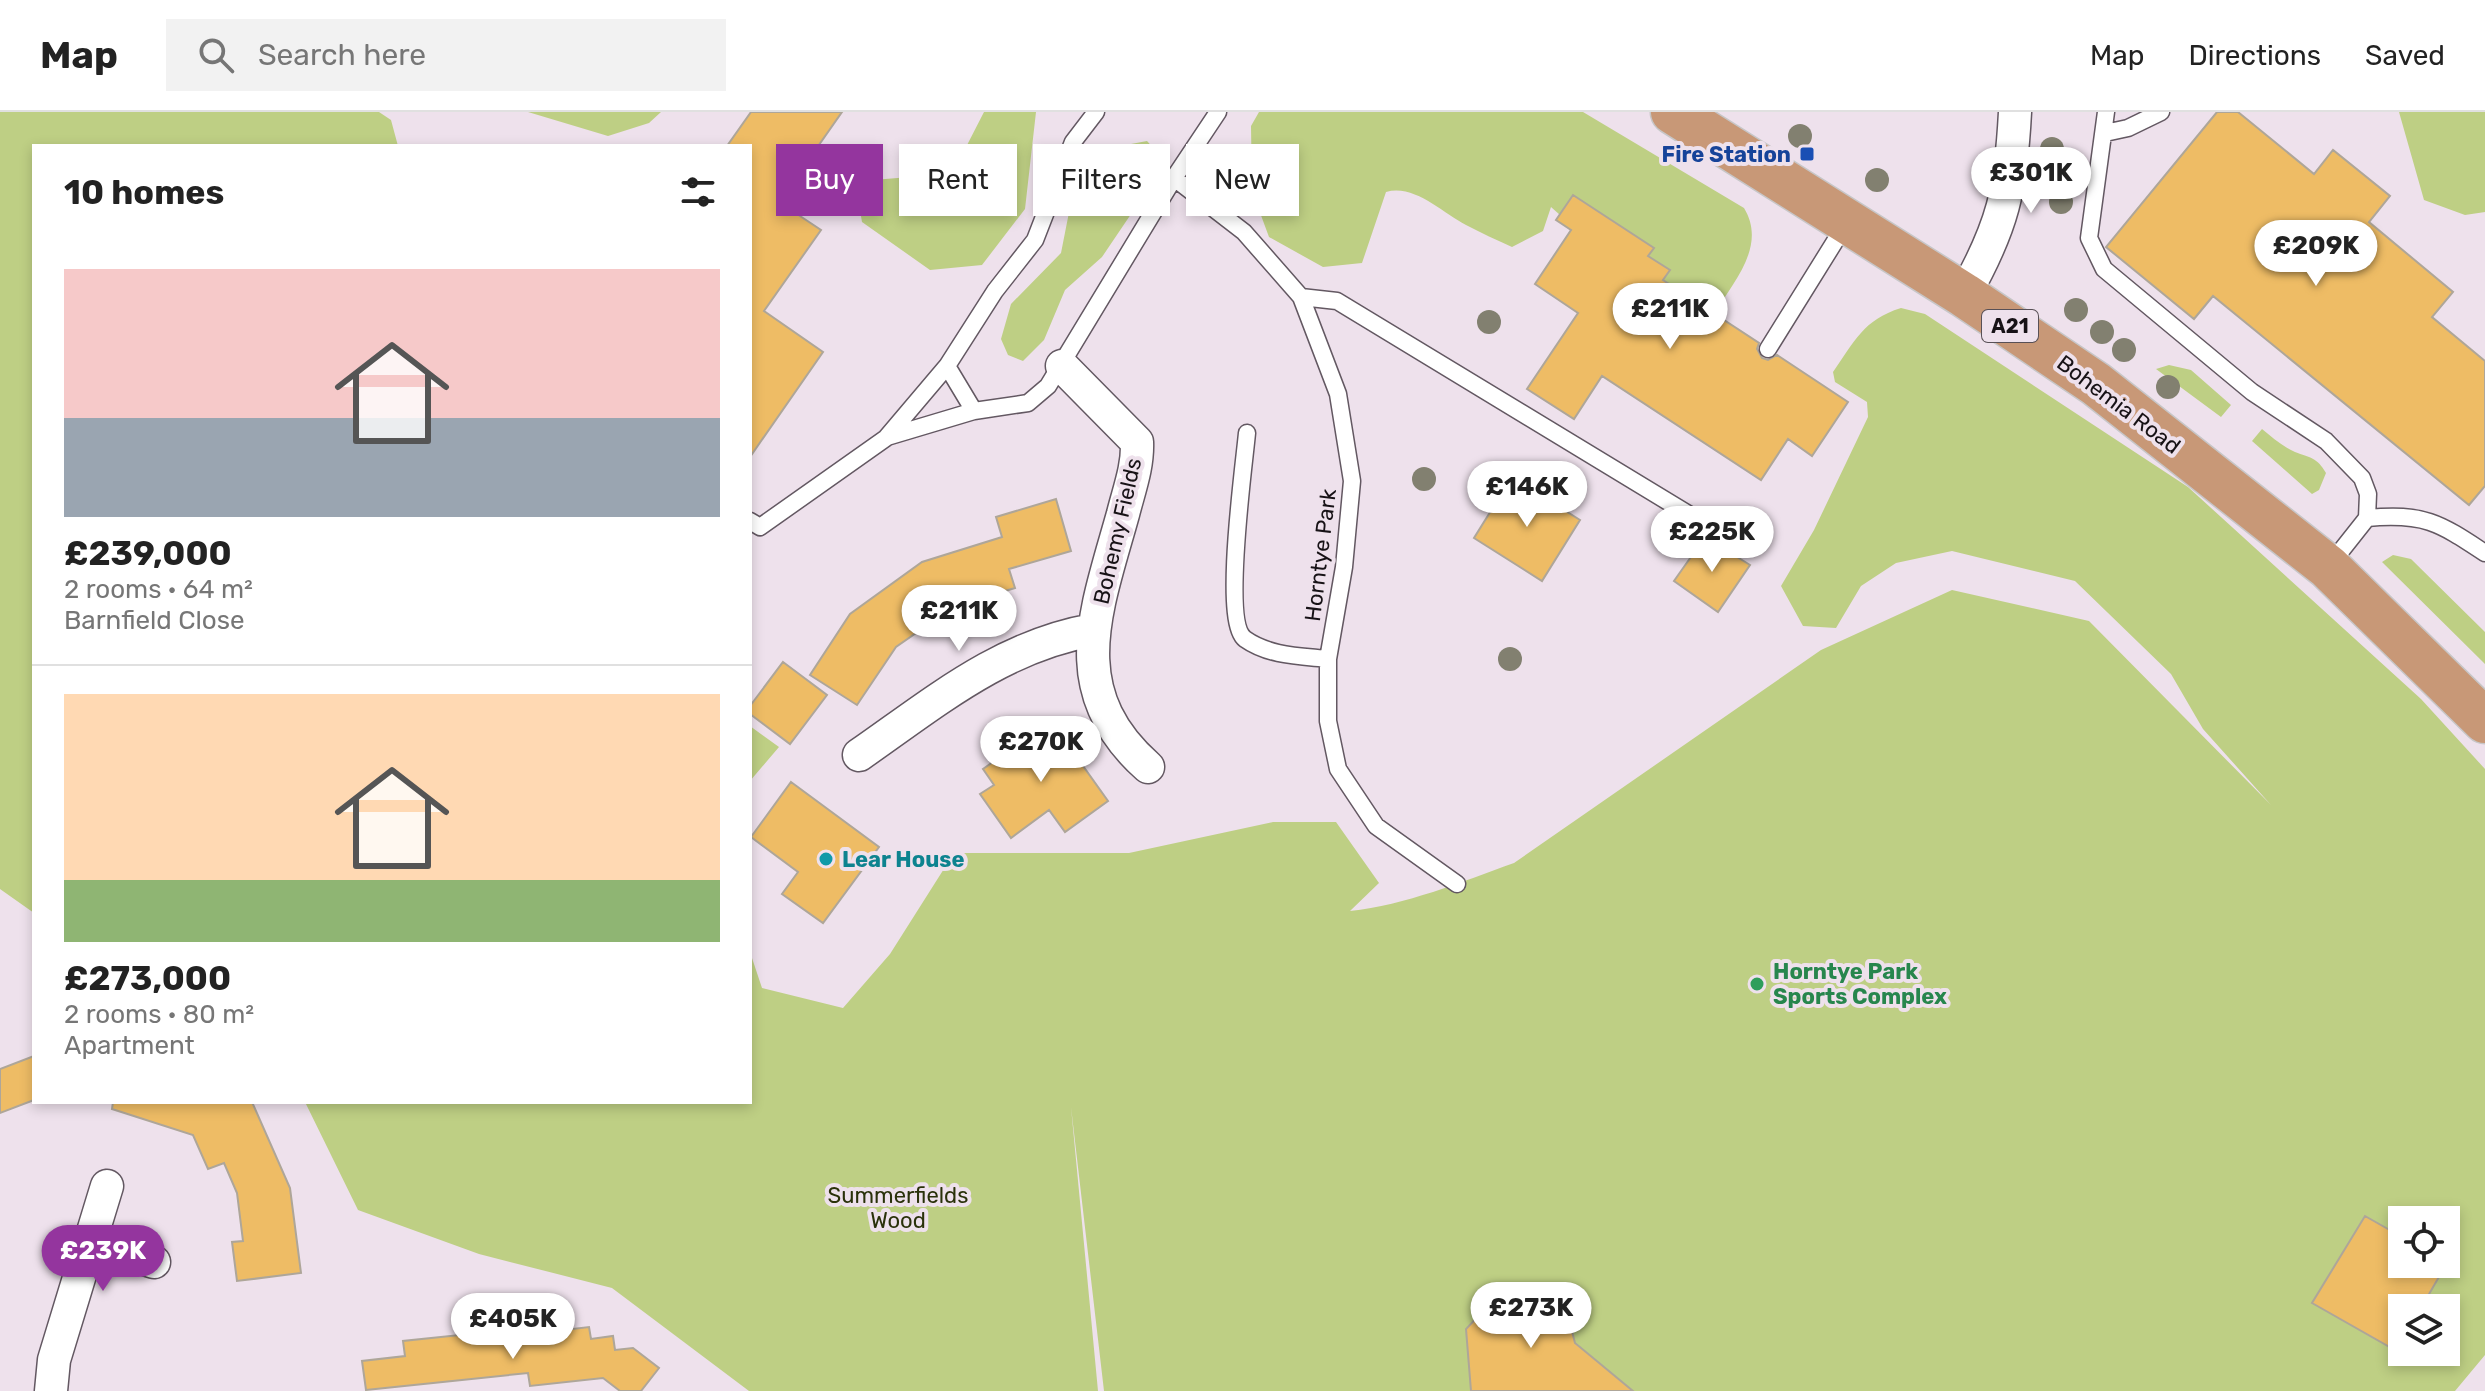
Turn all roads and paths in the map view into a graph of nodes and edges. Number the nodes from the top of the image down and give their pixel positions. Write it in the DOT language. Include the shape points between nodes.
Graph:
graph roads {
  1 [pos="1096,112"];
  2 [pos="1218,112"];
  3 [pos="1673,112"];
  4 [pos="2015,112"];
  5 [pos="2106,112"];
  6 [pos="2161,112"];
  7 [pos="2105,133"];
  8 [pos="1174,178"];
  9 [pos="1848,220"];
  10 [pos="1964,295"];
  11 [pos="1301,297"];
  12 [pos="1768,349"];
  13 [pos="947,366"];
  14 [pos="1062,366"];
  15 [pos="974,411"];
  16 [pos="1247,433"];
  17 [pos="886,438"];
  18 [pos="2367,518"];
  19 [pos="752,522"];
  20 [pos="1736,543"];
  21 [pos="2485,553"];
  22 [pos="2328,567"];
  23 [pos="1093,630"];
  24 [pos="1328,659"];
  25 [pos="2485,721"];
  26 [pos="859,755"];
  27 [pos="1148,767"];
  28 [pos="1457,884"];
  29 [pos="107,1186"];
  30 [pos="89,1242"];
  31 [pos="154,1262"];
  32 [pos="51,1391"];
  1 -- 13 [label="lane" via="1073,142 1035,240"];
  2 -- 8 [label="lane"];
  3 -- 9 [label="highway, Bohemia Road / A21"];
  4 -- 10 [label="street" via="2012,177 1998,229"];
  5 -- 7 [label="lane"];
  6 -- 7 [label="lane"];
  7 -- 18 [label="lane" via="2089,238 2104,269 2252,392 2326,441 2362,478"];
  8 -- 11 [label="lane, Horntye Park" via="1244,232"];
  8 -- 14 [label="lane"];
  9 -- 10 [label="highway, Bohemia Road / A21"];
  9 -- 12 [label="lane"];
  10 -- 22 [label="highway, Bohemia Road / A21" via="2096,384"];
  11 -- 20 [label="lane" via="1337,301"];
  11 -- 24 [label="lane, Horntye Park" via="1338,394 1352,481"];
  13 -- 15 [label="lane"];
  13 -- 17 [label="lane"];
  14 -- 15 [label="lane" via="1028,403"];
  14 -- 23 [label="street, Bohemy Fields" via="1137,442"];
  15 -- 17 [label="lane"];
  16 -- 24 [label="lane" via="1235,622 1242,638 1269,652"];
  17 -- 19 [label="lane" via="760,527"];
  18 -- 21 [label="lane" via="2405,515 2440,524"];
  18 -- 22 [label="lane"];
  22 -- 25 [label="highway, Bohemia Road / A21"];
  23 -- 26 [label="street, Bohemy Fields" via="1001,658"];
  23 -- 27 [label="street, Bohemy Fields" via="1097,698 1121,744"];
  24 -- 28 [label="lane, Horntye Park" via="1328,721 1338,769 1376,826"];
  29 -- 30 [label="street"];
  30 -- 31 [label="street"];
  30 -- 32 [label="street" via="54,1360"];
}
